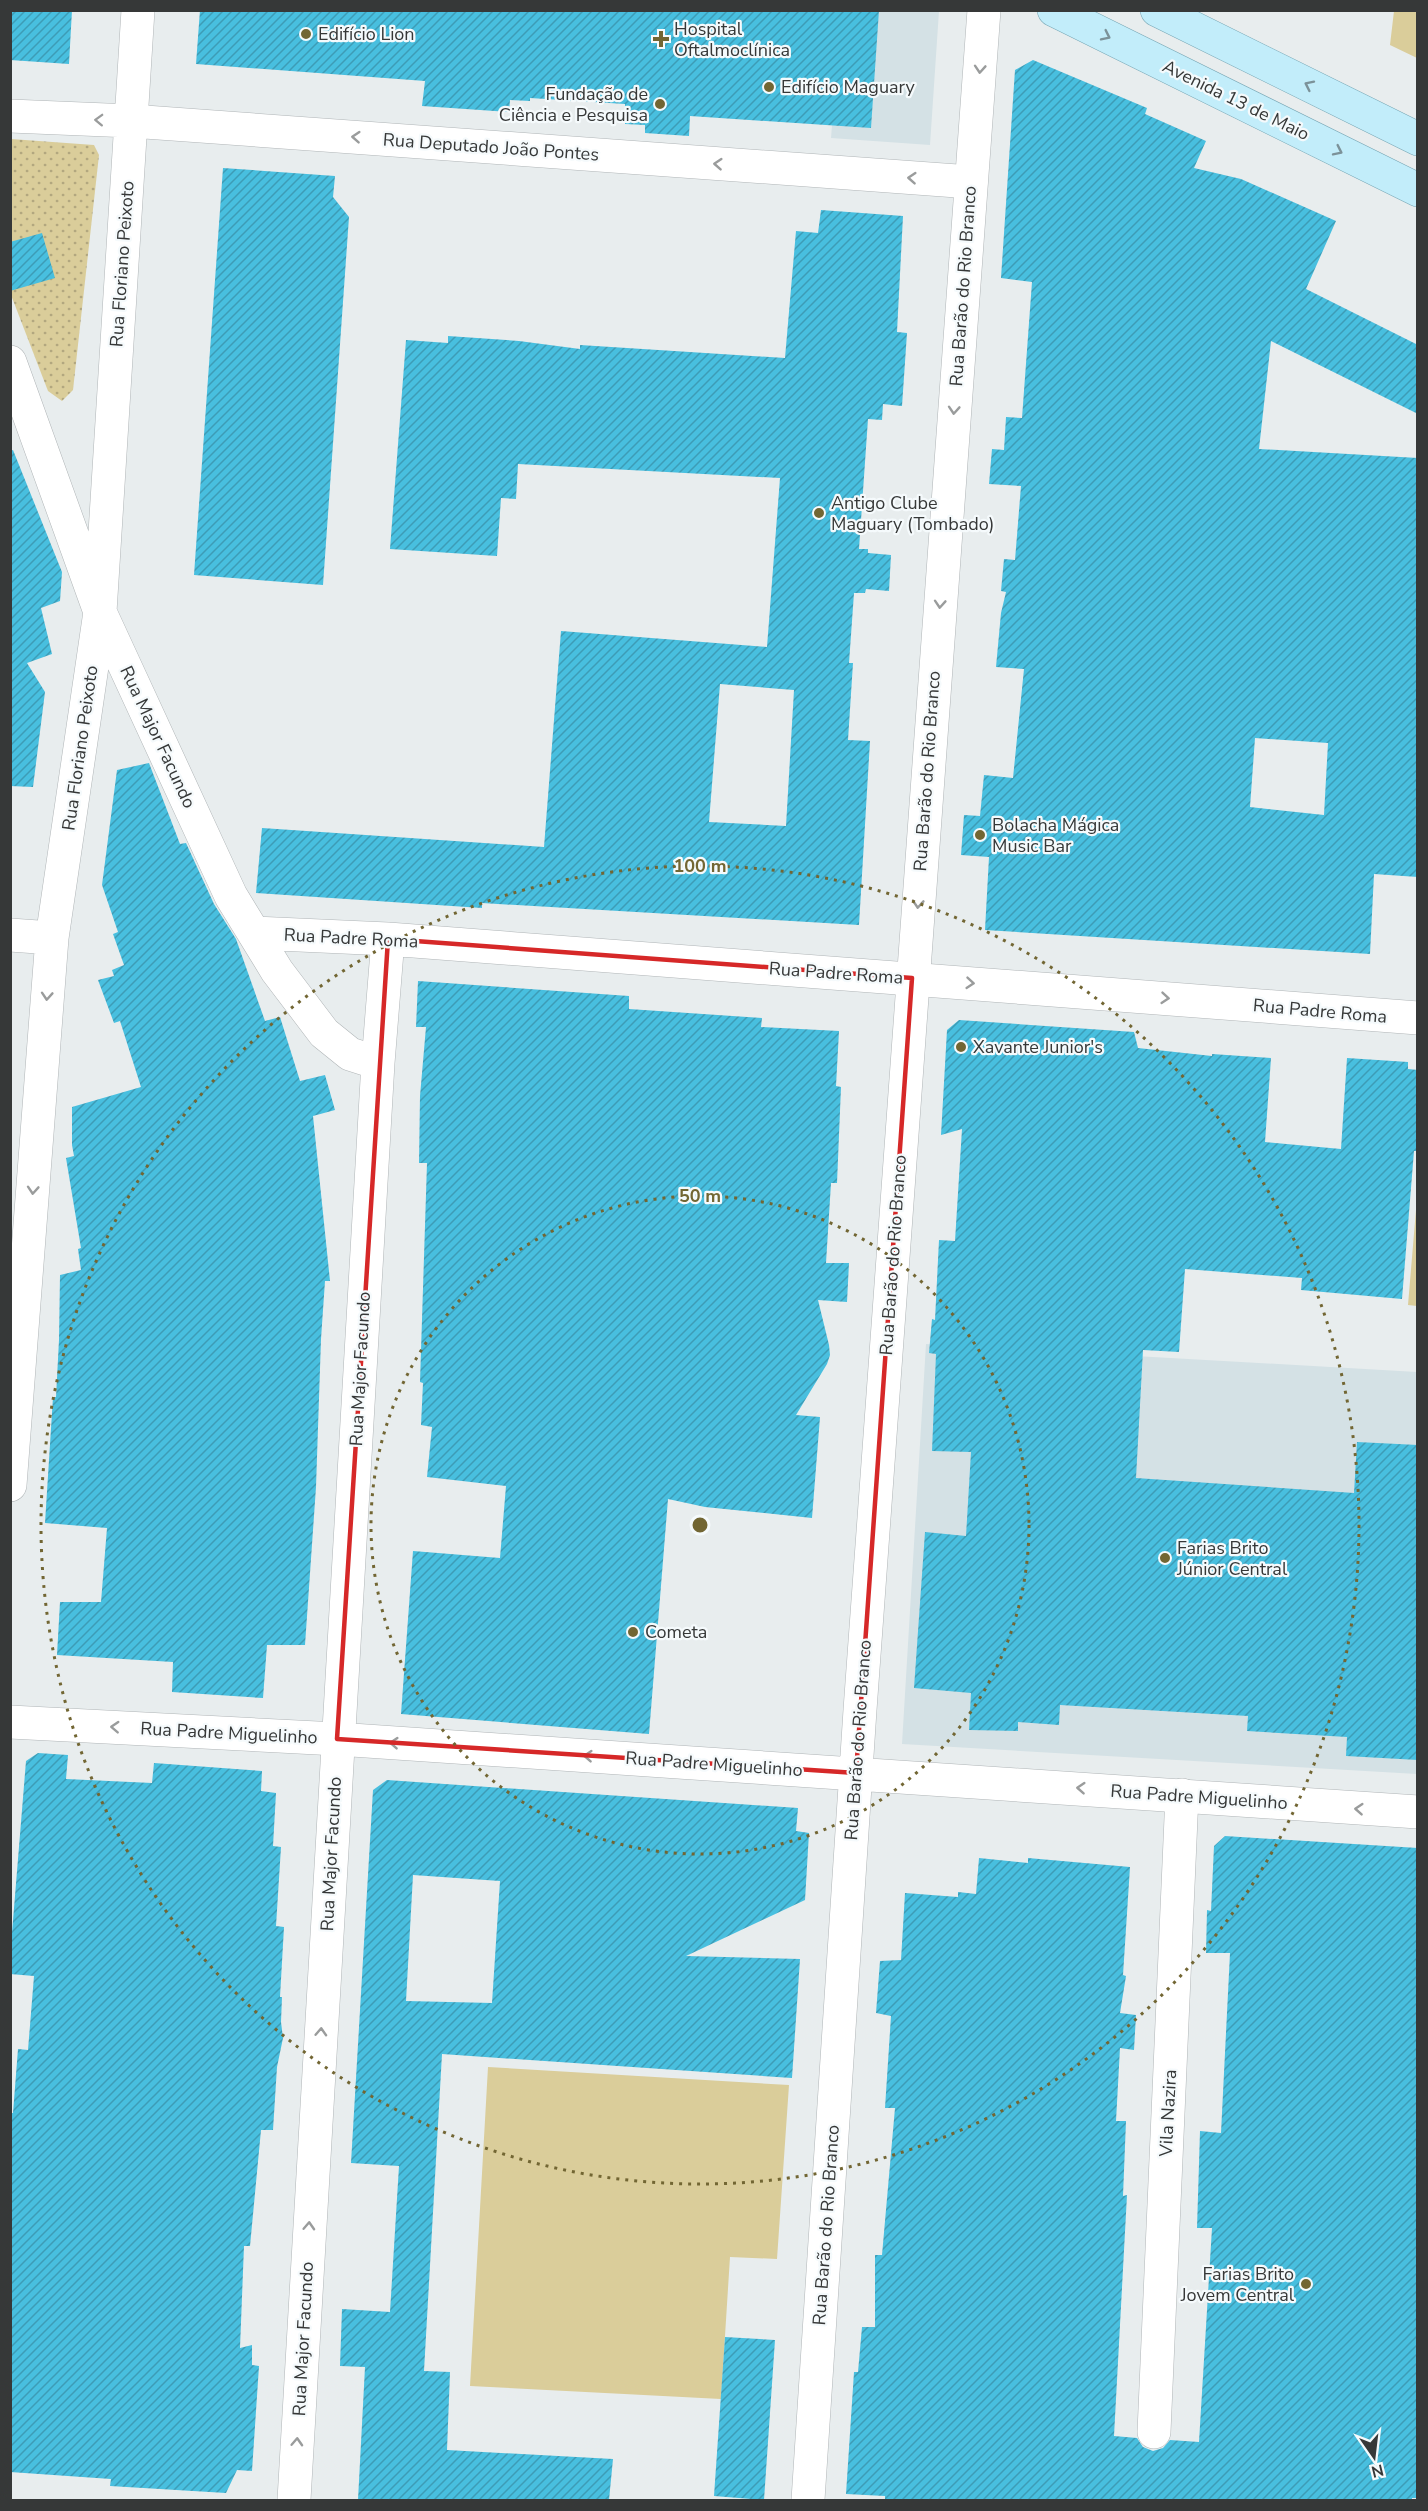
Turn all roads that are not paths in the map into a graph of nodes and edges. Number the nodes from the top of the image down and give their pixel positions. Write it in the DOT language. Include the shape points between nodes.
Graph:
graph roads {
  1 [pos="138,10"];
  2 [pos="984,10"];
  3 [pos="1054,10"];
  4 [pos="1157,10"];
  5 [pos="10,116"];
  6 [pos="131,121"];
  7 [pos="1418,139"];
  8 [pos="971,182"];
  9 [pos="1418,190"];
  10 [pos="10,362"];
  11 [pos="100,612"];
  12 [pos="254,933"];
  13 [pos="10,935"];
  14 [pos="52,938"];
  15 [pos="388,939"];
  16 [pos="912,978"];
  17 [pos="1418,1018"];
  18 [pos="378,1064"];
  19 [pos="10,1485"];
  20 [pos="10,1722"];
  21 [pos="337,1739"];
  22 [pos="856,1773"];
  23 [pos="1182,1795"];
  24 [pos="1418,1812"];
  25 [pos="1154,2432"];
  26 [pos="294,2500"];
  27 [pos="808,2500"];
  1 -- 6 [label="street, Rua Floriano Peixoto"];
  2 -- 8 [label="street, Rua Barão do Rio Branco, one-way"];
  3 -- 9 [label="main road, Avenida 13 de Maio, one-way"];
  7 -- 4 [label="main road, one-way"];
  6 -- 5 [label="street, Rua Deputado João Pontes, one-way"];
  8 -- 6 [label="street, Rua Deputado João Pontes, one-way"];
  6 -- 11 [label="street, Rua Floriano Peixoto"];
  8 -- 16 [label="street, Rua Barão do Rio Branco, one-way"];
  10 -- 11 [label="street, Rua Major Facundo"];
  11 -- 12 [label="street, Rua Major Facundo" via="231,896"];
  11 -- 14 [label="street, Rua Floriano Peixoto"];
  12 -- 15 [label="street, Rua Padre Roma"];
  12 -- 18 [label="street, Rua Major Facundo" via="324,1033 350,1054"];
  13 -- 14 [label="street"];
  14 -- 19 [label="street, Rua Floriano Peixoto, one-way"];
  15 -- 16 [label="street, Rua Padre Roma"];
  15 -- 18 [label="street, Rua Major Facundo"];
  16 -- 17 [label="street, Rua Padre Roma, one-way"];
  16 -- 22 [label="street, Rua Barão do Rio Branco"];
  18 -- 21 [label="street, Rua Major Facundo"];
  21 -- 20 [label="street, Rua Padre Miguelinho, one-way"];
  22 -- 21 [label="street, Rua Padre Miguelinho, one-way"];
  26 -- 21 [label="street, Rua Major Facundo, one-way"];
  23 -- 22 [label="street, Rua Padre Miguelinho, one-way"];
  22 -- 27 [label="street, Rua Barão do Rio Branco"];
  24 -- 23 [label="street, Rua Padre Miguelinho, one-way"];
  23 -- 25 [label="street, Vila Nazira"];
}
